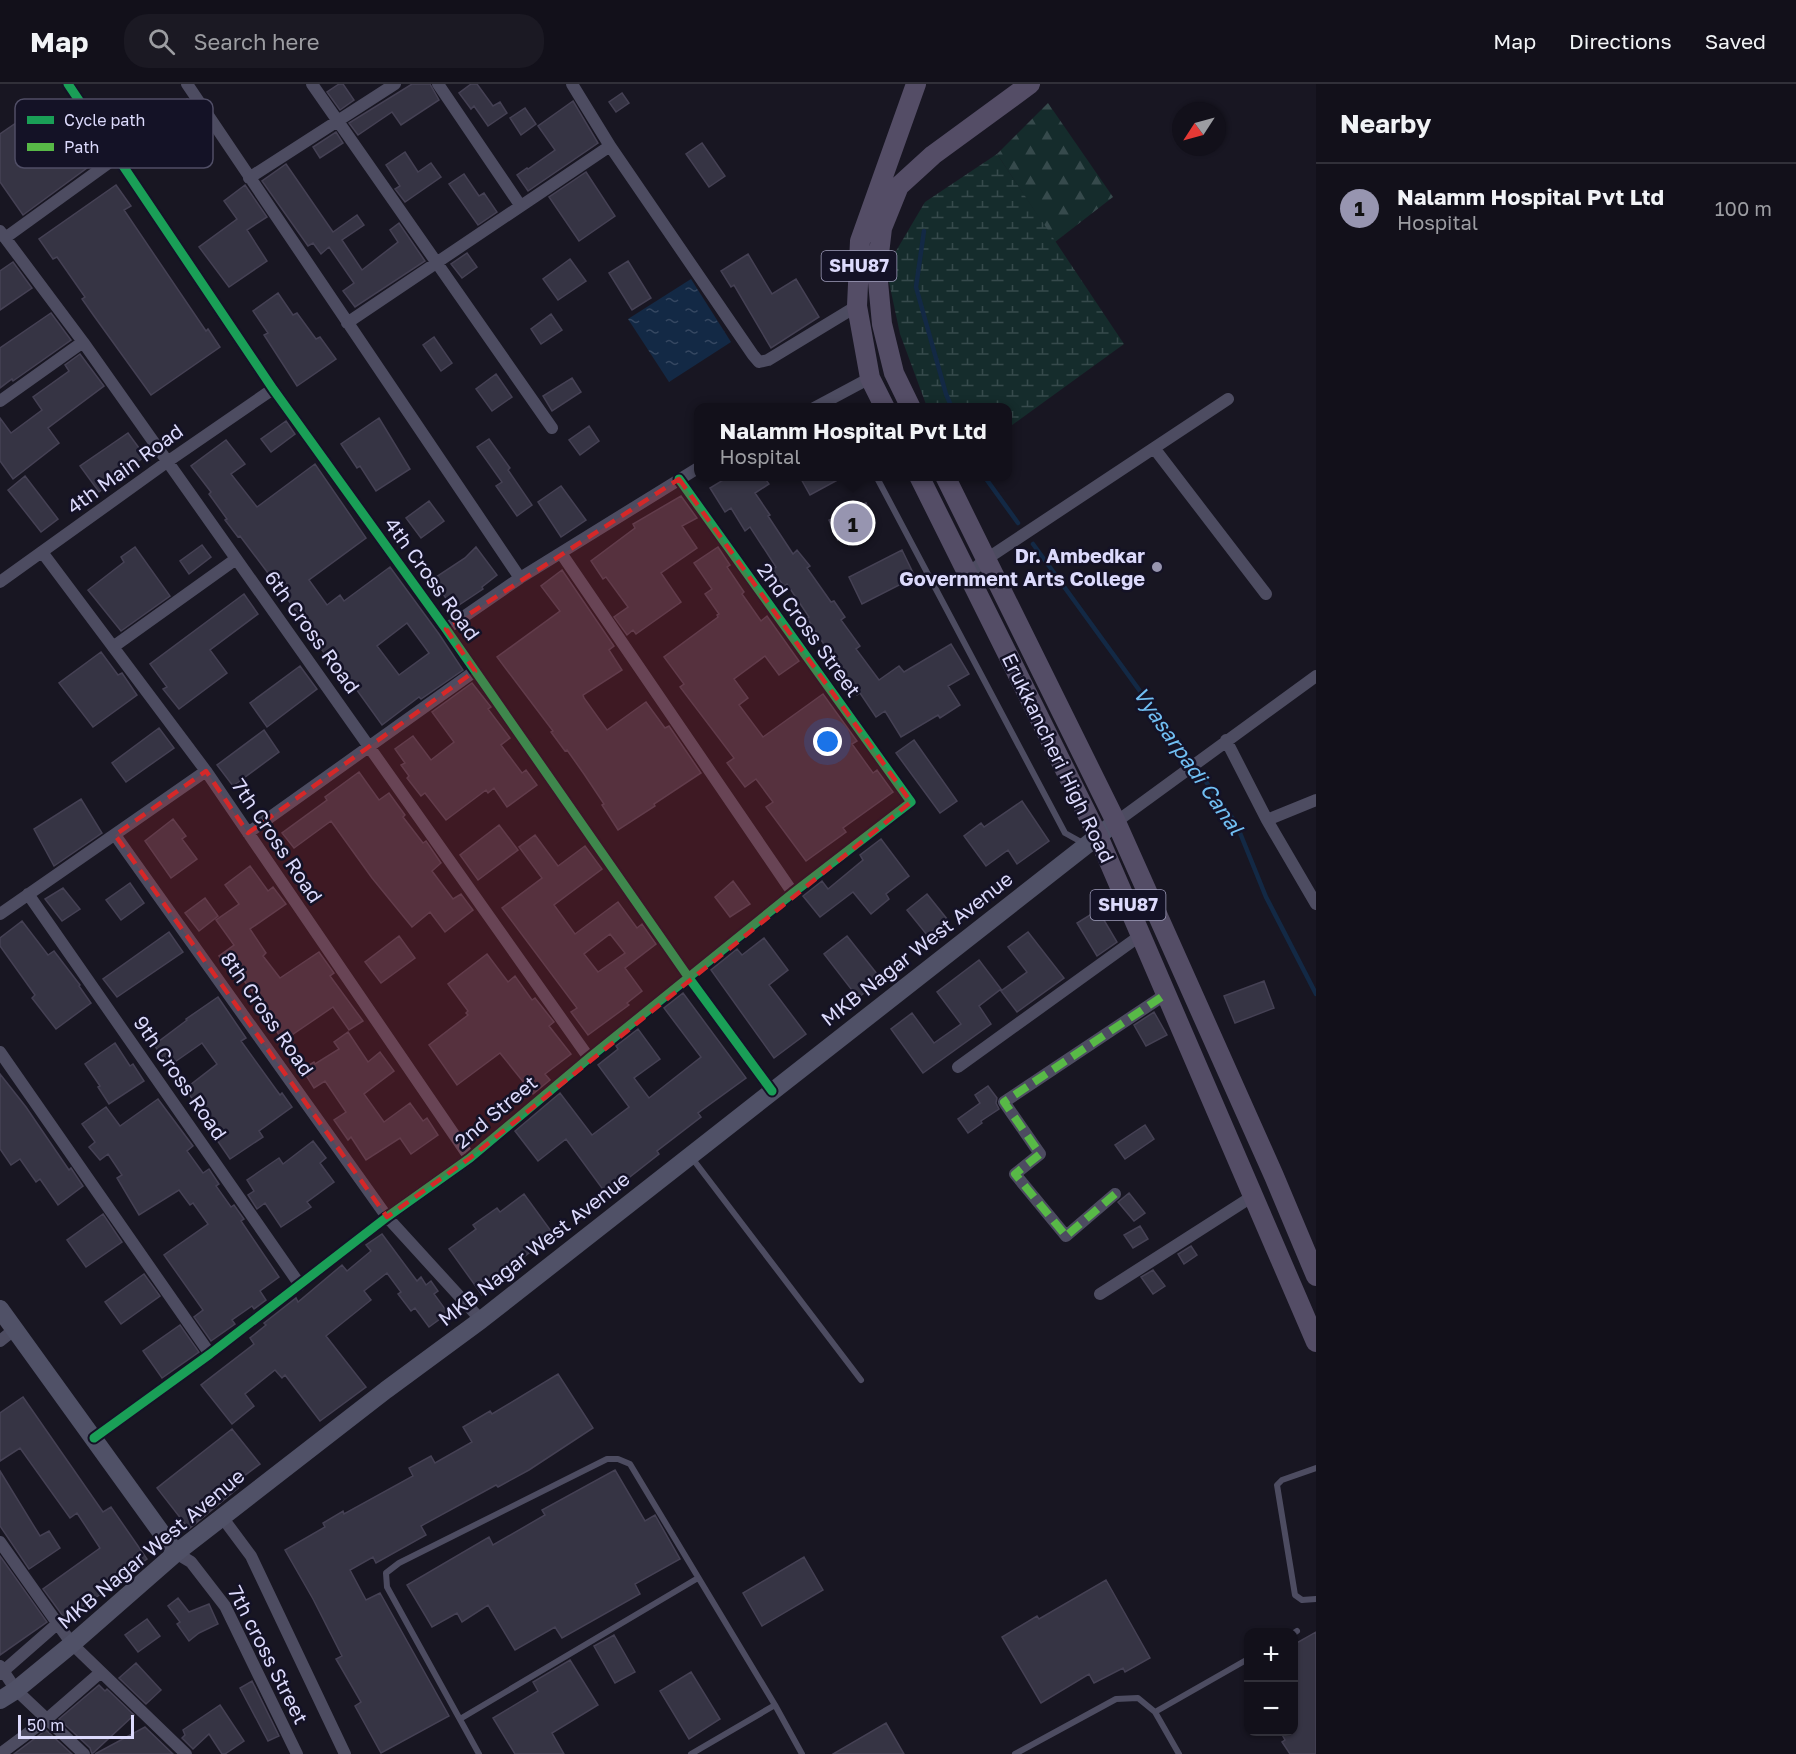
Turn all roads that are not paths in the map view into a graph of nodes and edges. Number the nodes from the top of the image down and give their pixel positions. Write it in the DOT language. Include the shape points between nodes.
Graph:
graph roads {
  1 [pos="68,84"];
  2 [pos="187,84"];
  3 [pos="312,84"];
  4 [pos="395,84"];
  5 [pos="438,84"];
  6 [pos="572,84"];
  7 [pos="916,84"];
  8 [pos="1030,84"];
  9 [pos="78,99"];
  10 [pos="197,99"];
  11 [pos="338,122"];
  12 [pos="213,123"];
  13 [pos="610,146"];
  14 [pos="101,168"];
  15 [pos="124,168"];
  16 [pos="249,178"];
  17 [pos="520,205"];
  18 [pos="3,234"];
  19 [pos="438,263"];
  20 [pos="857,306"];
  21 [pos="347,323"];
  22 [pos="83,342"];
  23 [pos="870,378"];
  24 [pos="273,389"];
  25 [pos="1228,399"];
  26 [pos="0,401"];
  27 [pos="836,403"];
  28 [pos="882,403"];
  29 [pos="909,403"];
  30 [pos="552,428"];
  31 [pos="1154,448"];
  32 [pos="167,462"];
  33 [pos="694,471"];
  34 [pos="679,479"];
  35 [pos="878,481"];
  36 [pos="921,481"];
  37 [pos="947,481"];
  38 [pos="42,552"];
  39 [pos="561,553"];
  40 [pos="237,559"];
  41 [pos="986,561"];
  42 [pos="968,574"];
  43 [pos="520,578"];
  44 [pos="0,582"];
  45 [pos="1266,594"];
  46 [pos="446,629"];
  47 [pos="112,647"];
  48 [pos="476,671"];
  49 [pos="1316,676"];
  50 [pos="1227,740"];
  51 [pos="370,746"];
  52 [pos="206,771"];
  53 [pos="1316,800"];
  54 [pos="911,802"];
  55 [pos="1267,820"];
  56 [pos="1116,822"];
  57 [pos="248,833"];
  58 [pos="115,835"];
  59 [pos="1092,840"];
  60 [pos="794,893"];
  61 [pos="28,894"];
  62 [pos="1316,904"];
  63 [pos="0,914"];
  64 [pos="1141,935"];
  65 [pos="689,978"];
  66 [pos="1166,994"];
  67 [pos="0,1052"];
  68 [pos="589,1058"];
  69 [pos="958,1067"];
  70 [pos="772,1091"];
  71 [pos="690,1155"];
  72 [pos="470,1158"];
  73 [pos="1115,1194"];
  74 [pos="1253,1196"];
  75 [pos="387,1217"];
  76 [pos="1316,1276"];
  77 [pos="300,1285"];
  78 [pos="1100,1294"];
  79 [pos="0,1309"];
  80 [pos="480,1320"];
  81 [pos="15,1329"];
  82 [pos="0,1341"];
  83 [pos="1316,1342"];
  84 [pos="210,1354"];
  85 [pos="861,1380"];
  86 [pos="94,1438"];
  87 [pos="1316,1468"];
  88 [pos="222,1517"];
  89 [pos="0,1542"];
  90 [pos="176,1553"];
  91 [pos="698,1578"];
  92 [pos="1316,1599"];
  93 [pos="57,1624"];
  94 [pos="72,1644"];
  95 [pos="1244,1661"];
  96 [pos="1,1670"];
  97 [pos="101,1672"];
  98 [pos="16,1690"];
  99 [pos="0,1700"];
  100 [pos="775,1705"];
  101 [pos="1155,1712"];
  102 [pos="46,1719"];
  103 [pos="459,1719"];
  104 [pos="0,1754"];
  105 [pos="84,1754"];
  106 [pos="186,1754"];
  107 [pos="297,1754"];
  108 [pos="345,1754"];
  109 [pos="479,1754"];
  110 [pos="691,1754"];
  111 [pos="802,1754"];
  112 [pos="1015,1754"];
  113 [pos="1179,1754"];
  1 -- 9 [label="street, 4th Cross Road"];
  2 -- 10 [label="street"];
  3 -- 11 [label="street"];
  4 -- 11 [label="street"];
  5 -- 17 [label="street"];
  6 -- 13 [label="street"];
  7 -- 20 [label="main road, SHU87" via="860,241"];
  8 -- 29 [label="main road, SHU87" via="933,155 899,186 882,228 877,272 882,324 894,373"];
  11 -- 16 [label="street"];
  11 -- 19 [label="street"];
  12 -- 16 [label="street"];
  13 -- 17 [label="street"];
  13 -- 20 [label="street" via="759,362"];
  14 -- 18 [label="street"];
  15 -- 24 [label="street, 4th Cross Road"];
  16 -- 21 [label="street"];
  17 -- 19 [label="street"];
  18 -- 22 [label="street, 6th Cross Road"];
  19 -- 21 [label="street"];
  19 -- 30 [label="street"];
  20 -- 23 [label="main road, SHU87"];
  21 -- 43 [label="street"];
  22 -- 26 [label="street"];
  22 -- 32 [label="street, 6th Cross Road"];
  23 -- 27 [label="street"];
  23 -- 28 [label="main road, SHU87"];
  24 -- 32 [label="street, 4th Main Road"];
  24 -- 46 [label="street, 4th Cross Road"];
  25 -- 31 [label="street"];
  31 -- 41 [label="street"];
  31 -- 45 [label="street"];
  32 -- 38 [label="street, 4th Main Road"];
  32 -- 40 [label="street, 6th Cross Road"];
  33 -- 34 [label="street"];
  34 -- 39 [label="street"];
  34 -- 54 [label="street, 2nd Cross Street"];
  35 -- 59 [label="lane" via="1065,833"];
  36 -- 42 [label="main road, Erukkancheri High Road / SHU87"];
  37 -- 41 [label="main road, SHU87"];
  38 -- 44 [label="street, 4th Main Road"];
  38 -- 47 [label="street, 7th Cross Road"];
  39 -- 43 [label="street"];
  39 -- 60 [label="street"];
  40 -- 47 [label="street"];
  40 -- 51 [label="street, 6th Cross Road"];
  41 -- 42 [label="street"];
  41 -- 56 [label="main road, SHU87"];
  42 -- 59 [label="main road, Erukkancheri High Road / SHU87"];
  43 -- 46 [label="street"];
  46 -- 48 [label="street, 4th Cross Road"];
  47 -- 52 [label="street, 7th Cross Road"];
  48 -- 51 [label="street"];
  48 -- 65 [label="street, 4th Cross Road"];
  49 -- 50 [label="street"];
  50 -- 55 [label="street"];
  50 -- 56 [label="street"];
  51 -- 57 [label="street"];
  51 -- 68 [label="street, 6th Cross Road"];
  52 -- 57 [label="street, 7th Cross Road"];
  52 -- 58 [label="street"];
  53 -- 55 [label="street"];
  54 -- 60 [label="street, 2nd Street"];
  55 -- 62 [label="street"];
  56 -- 59 [label="main road, MKB Nagar West Avenue"];
  56 -- 76 [label="main road, SHU87"];
  57 -- 72 [label="street, 7th Cross Road"];
  58 -- 61 [label="street"];
  58 -- 75 [label="street, 8th Cross Road"];
  59 -- 64 [label="main road, Erukkancheri High Road / SHU87"];
  59 -- 70 [label="main road, MKB Nagar West Avenue"];
  60 -- 65 [label="street, 2nd Street"];
  61 -- 63 [label="street"];
  61 -- 77 [label="street, 9th Cross Road"];
  64 -- 66 [label="main road, Erukkancheri High Road / SHU87"];
  64 -- 69 [label="street"];
  65 -- 68 [label="street, 2nd Street"];
  65 -- 70 [label="street, 4th Cross Road"];
  66 -- 73 [label="street" via="1004,1102 1040,1154 1015,1174 1066,1236"];
  66 -- 74 [label="main road, Erukkancheri High Road / SHU87"];
  67 -- 84 [label="street"];
  68 -- 72 [label="street, 2nd Street"];
  70 -- 71 [label="main road, MKB Nagar West Avenue"];
  71 -- 80 [label="main road, MKB Nagar West Avenue"];
  71 -- 85 [label="lane"];
  72 -- 75 [label="street, 2nd Street"];
  74 -- 78 [label="street"];
  74 -- 83 [label="main road, Erukkancheri High Road / SHU87"];
  75 -- 77 [label="street, 2nd Street"];
  75 -- 80 [label="street, 8th Cross Road"];
  77 -- 84 [label="street, 2nd Street"];
  79 -- 81 [label="main road"];
  80 -- 88 [label="main road, MKB Nagar West Avenue"];
  81 -- 82 [label="street"];
  81 -- 86 [label="main road"];
  84 -- 86 [label="street, 2nd Street"];
  86 -- 90 [label="main road"];
  87 -- 92 [label="lane" via="1277,1485 1295,1595 1302,1600"];
  88 -- 90 [label="main road, MKB Nagar West Avenue"];
  88 -- 108 [label="street" via="251,1557"];
  89 -- 93 [label="street"];
  90 -- 94 [label="main road, MKB Nagar West Avenue"];
  90 -- 107 [label="street, 7th cross Street" via="192,1562 225,1606"];
  91 -- 100 [label="lane"];
  91 -- 103 [label="lane"];
  91 -- 103 [label="lane" via="630,1464 618,1459 607,1459 399,1563 386,1574 387,1587"];
  93 -- 94 [label="street"];
  93 -- 96 [label="street"];
  94 -- 97 [label="street"];
  94 -- 98 [label="main road, MKB Nagar West Avenue"];
  95 -- 101 [label="lane"];
  96 -- 98 [label="street"];
  97 -- 102 [label="street"];
  97 -- 106 [label="street"];
  98 -- 99 [label="main road, MKB Nagar West Avenue"];
  98 -- 102 [label="street"];
  100 -- 110 [label="lane"];
  100 -- 111 [label="lane"];
  101 -- 112 [label="lane" via="1138,1698 1116,1699"];
  101 -- 113 [label="lane"];
  102 -- 104 [label="street"];
  102 -- 105 [label="street"];
  103 -- 109 [label="lane"];
}
